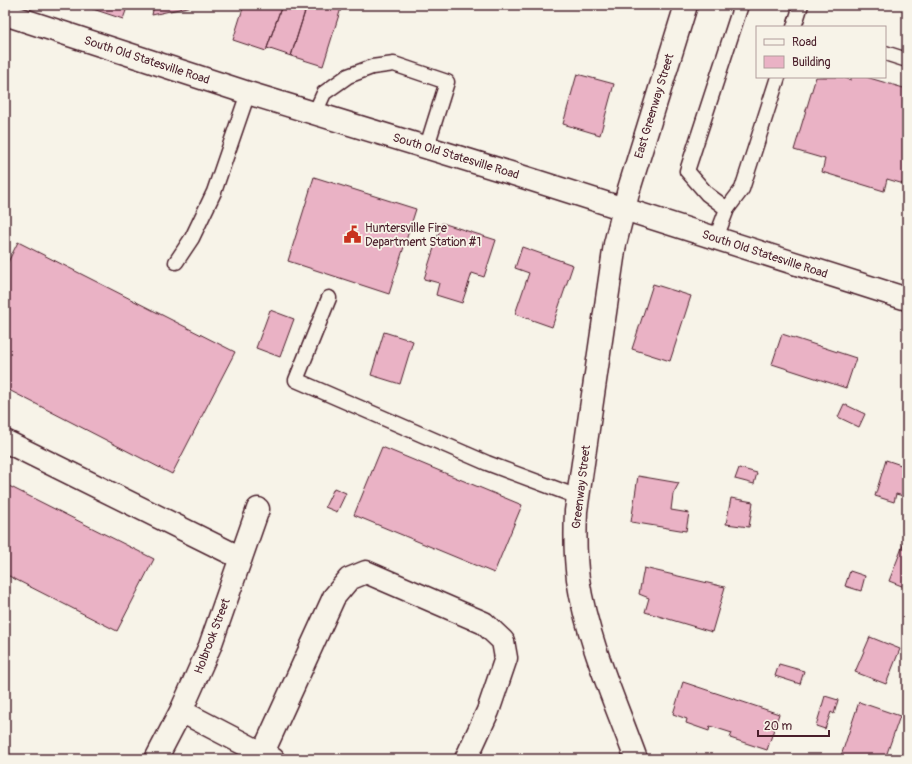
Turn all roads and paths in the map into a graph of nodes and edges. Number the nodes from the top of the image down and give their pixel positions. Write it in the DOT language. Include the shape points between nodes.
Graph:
graph roads {
  1 [pos="686,5"];
  2 [pos="741,5"];
  3 [pos="801,5"];
  4 [pos="5,14"];
  5 [pos="795,26"];
  6 [pos="886,53"];
  7 [pos="907,60"];
  8 [pos="778,78"];
  9 [pos="248,93"];
  10 [pos="315,113"];
  11 [pos="427,146"];
  12 [pos="624,208"];
  13 [pos="727,209"];
  14 [pos="716,238"];
  15 [pos="176,262"];
  16 [pos="329,298"];
  17 [pos="907,299"];
  18 [pos="5,441"];
  19 [pos="578,497"];
  20 [pos="258,509"];
  21 [pos="241,558"];
  22 [pos="181,711"];
  23 [pos="265,757"];
  24 [pos="156,759"];
  25 [pos="466,759"];
  26 [pos="636,759"];
  1 -- 12 [label="street, East Greenway Street"];
  2 -- 13 [label="lane" via="687,171 707,194"];
  3 -- 5 [label="lane"];
  4 -- 9 [label="street, South Old Statesville Road"];
  6 -- 7 [label="lane"];
  8 -- 13 [label="lane" via="742,189"];
  9 -- 10 [label="street, South Old Statesville Road"];
  9 -- 15 [label="lane" via="214,192 192,238"];
  10 -- 11 [label="street, South Old Statesville Road"];
  10 -- 11 [label="lane" via="324,93 348,76 372,67 394,64 447,82"];
  11 -- 12 [label="street, South Old Statesville Road"];
  12 -- 14 [label="street, South Old Statesville Road"];
  12 -- 19 [label="street, Greenway Street" via="615,244"];
  13 -- 14 [label="lane"];
  14 -- 17 [label="street, South Old Statesville Road"];
  16 -- 19 [label="lane" via="296,380 487,463"];
  18 -- 21 [label="street"];
  19 -- 26 [label="street, Greenway Street" via="575,536 582,602"];
  20 -- 21 [label="street, Holbrook Street"];
  21 -- 22 [label="street, Holbrook Street" via="210,646"];
  22 -- 23 [label="street"];
  22 -- 24 [label="street, Holbrook Street"];
  23 -- 25 [label="street" via="334,597 349,579 366,572 484,623 503,641 506,658 488,711"];
}
